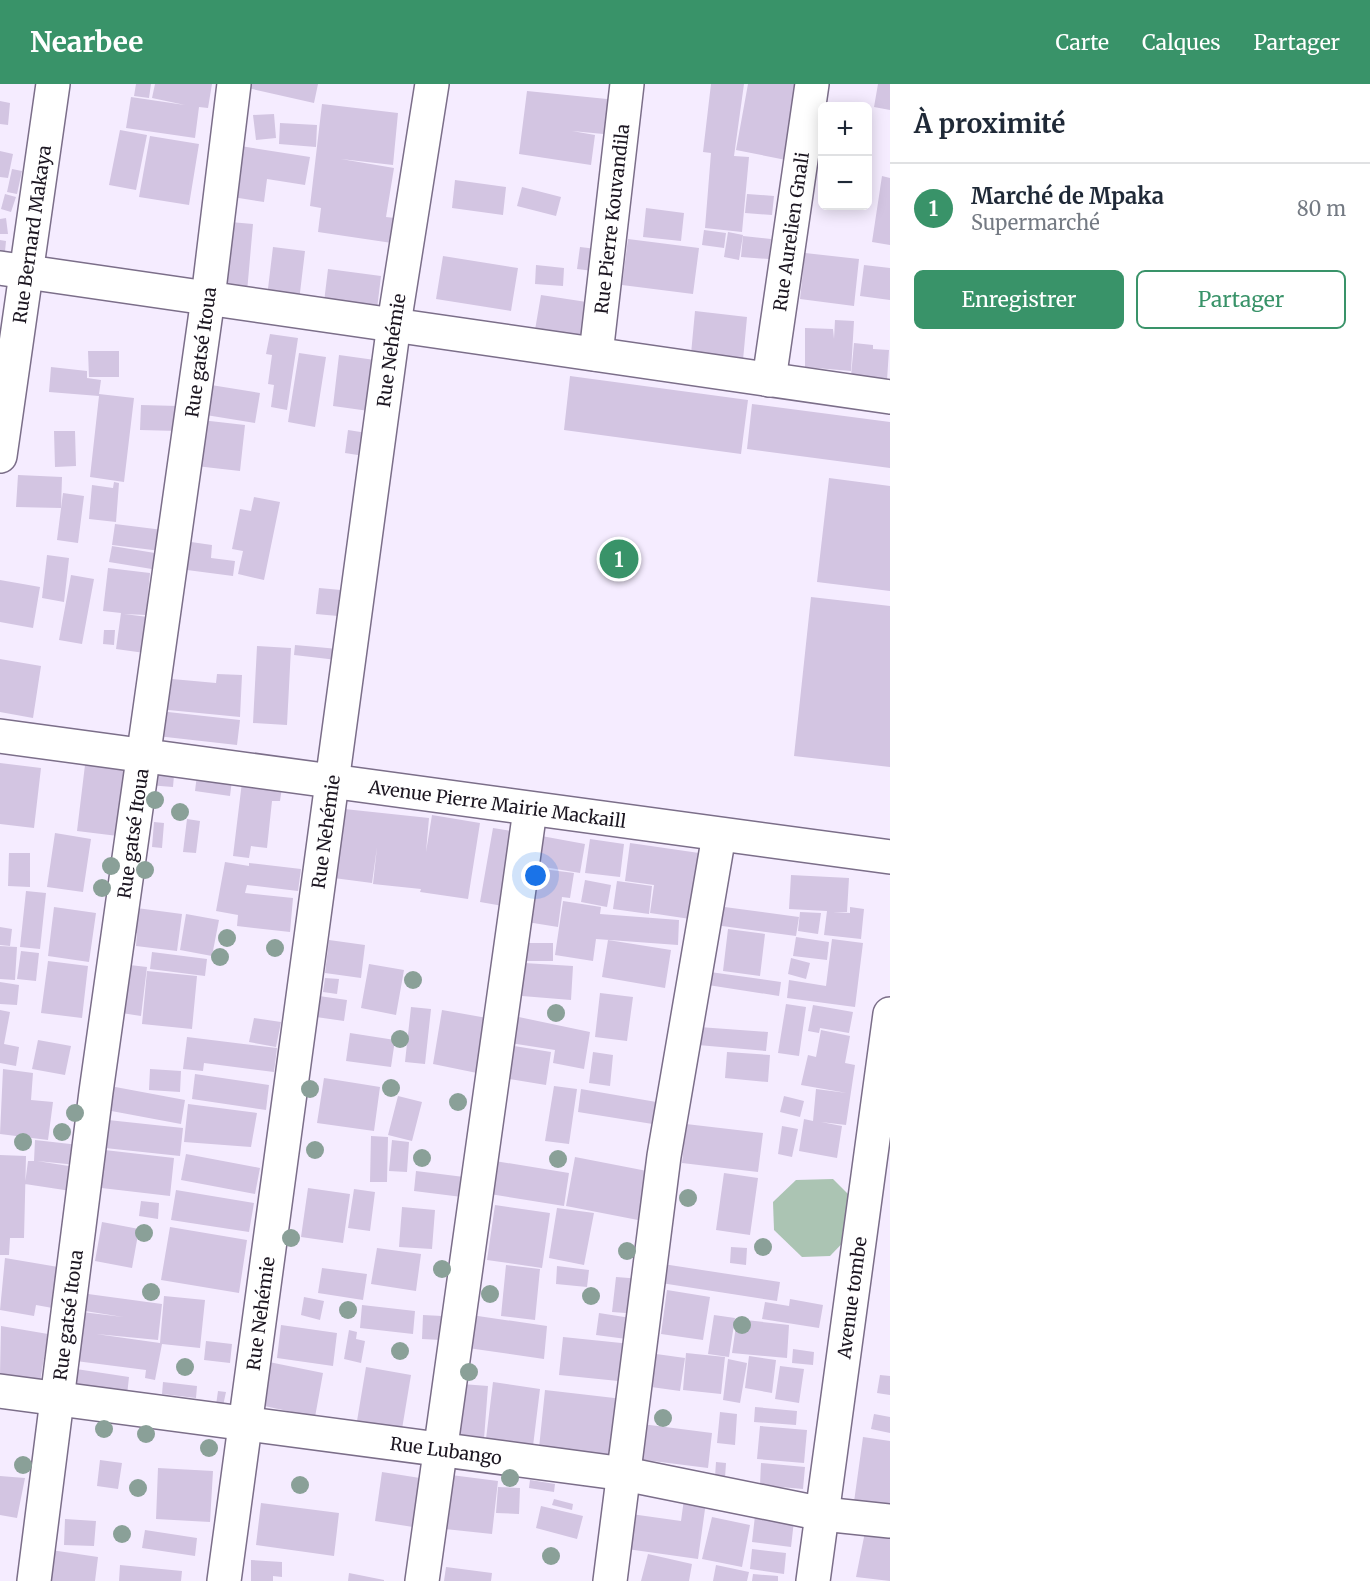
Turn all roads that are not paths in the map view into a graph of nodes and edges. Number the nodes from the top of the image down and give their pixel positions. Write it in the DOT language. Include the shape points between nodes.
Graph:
graph roads {
  1 [pos="53,84"];
  2 [pos="234,84"];
  3 [pos="432,84"];
  4 [pos="627,84"];
  5 [pos="812,84"];
  6 [pos="13,270"];
  7 [pos="208,298"];
  8 [pos="394,324"];
  9 [pos="596,354"];
  10 [pos="769,380"];
  11 [pos="890,397"];
  12 [pos="0,456"];
  13 [pos="0,736"];
  14 [pos="142,754"];
  15 [pos="333,780"];
  16 [pos="530,810"];
  17 [pos="720,835"];
  18 [pos="890,857"];
  19 [pos="890,1014"];
  20 [pos="0,1391"];
  21 [pos="59,1399"];
  22 [pos="245,1425"];
  23 [pos="440,1449"];
  24 [pos="625,1474"];
  25 [pos="823,1514"];
  26 [pos="890,1521"];
  27 [pos="34,1581"];
  28 [pos="224,1581"];
  29 [pos="422,1581"];
  30 [pos="610,1581"];
  31 [pos="813,1581"];
  1 -- 6 [label="street, Rue Bernard Makaya"];
  2 -- 7 [label="street, Rue gatsé Itoua"];
  3 -- 8 [label="street, Rue Nehémie"];
  4 -- 9 [label="street, Rue Pierre Kouvandila"];
  5 -- 10 [label="street, Rue Aurelien Gnali"];
  6 -- 7 [label="street"];
  6 -- 12 [label="street, Rue Bernard Makaya"];
  7 -- 8 [label="street"];
  7 -- 14 [label="street, Rue gatsé Itoua"];
  8 -- 9 [label="street"];
  8 -- 15 [label="street, Rue Nehémie"];
  9 -- 10 [label="street"];
  10 -- 11 [label="street"];
  13 -- 14 [label="street, Avenue Pierre Mairie Mackaill"];
  14 -- 15 [label="street, Avenue Pierre Mairie Mackaill"];
  14 -- 21 [label="street, Rue gatsé Itoua"];
  15 -- 16 [label="street, Avenue Pierre Mairie Mackaill"];
  15 -- 22 [label="street, Rue Nehémie"];
  16 -- 17 [label="street, Avenue Pierre Mairie Mackaill"];
  16 -- 23 [label="street"];
  17 -- 18 [label="street, Avenue Pierre Mairie Mackaill"];
  17 -- 24 [label="street" via="664,1156"];
  19 -- 25 [label="street, Avenue tombe"];
  20 -- 21 [label="street, Rue Lubango"];
  21 -- 22 [label="street, Rue Lubango"];
  21 -- 27 [label="street, Rue gatsé Itoua"];
  22 -- 23 [label="street, Rue Lubango"];
  22 -- 28 [label="street, Rue Nehémie"];
  23 -- 24 [label="street, Rue Lubango"];
  23 -- 29 [label="street"];
  24 -- 25 [label="street, Rue Lubango"];
  24 -- 30 [label="street"];
  25 -- 26 [label="street, Rue Lubango"];
  25 -- 31 [label="street, Avenue tombe"];
}
